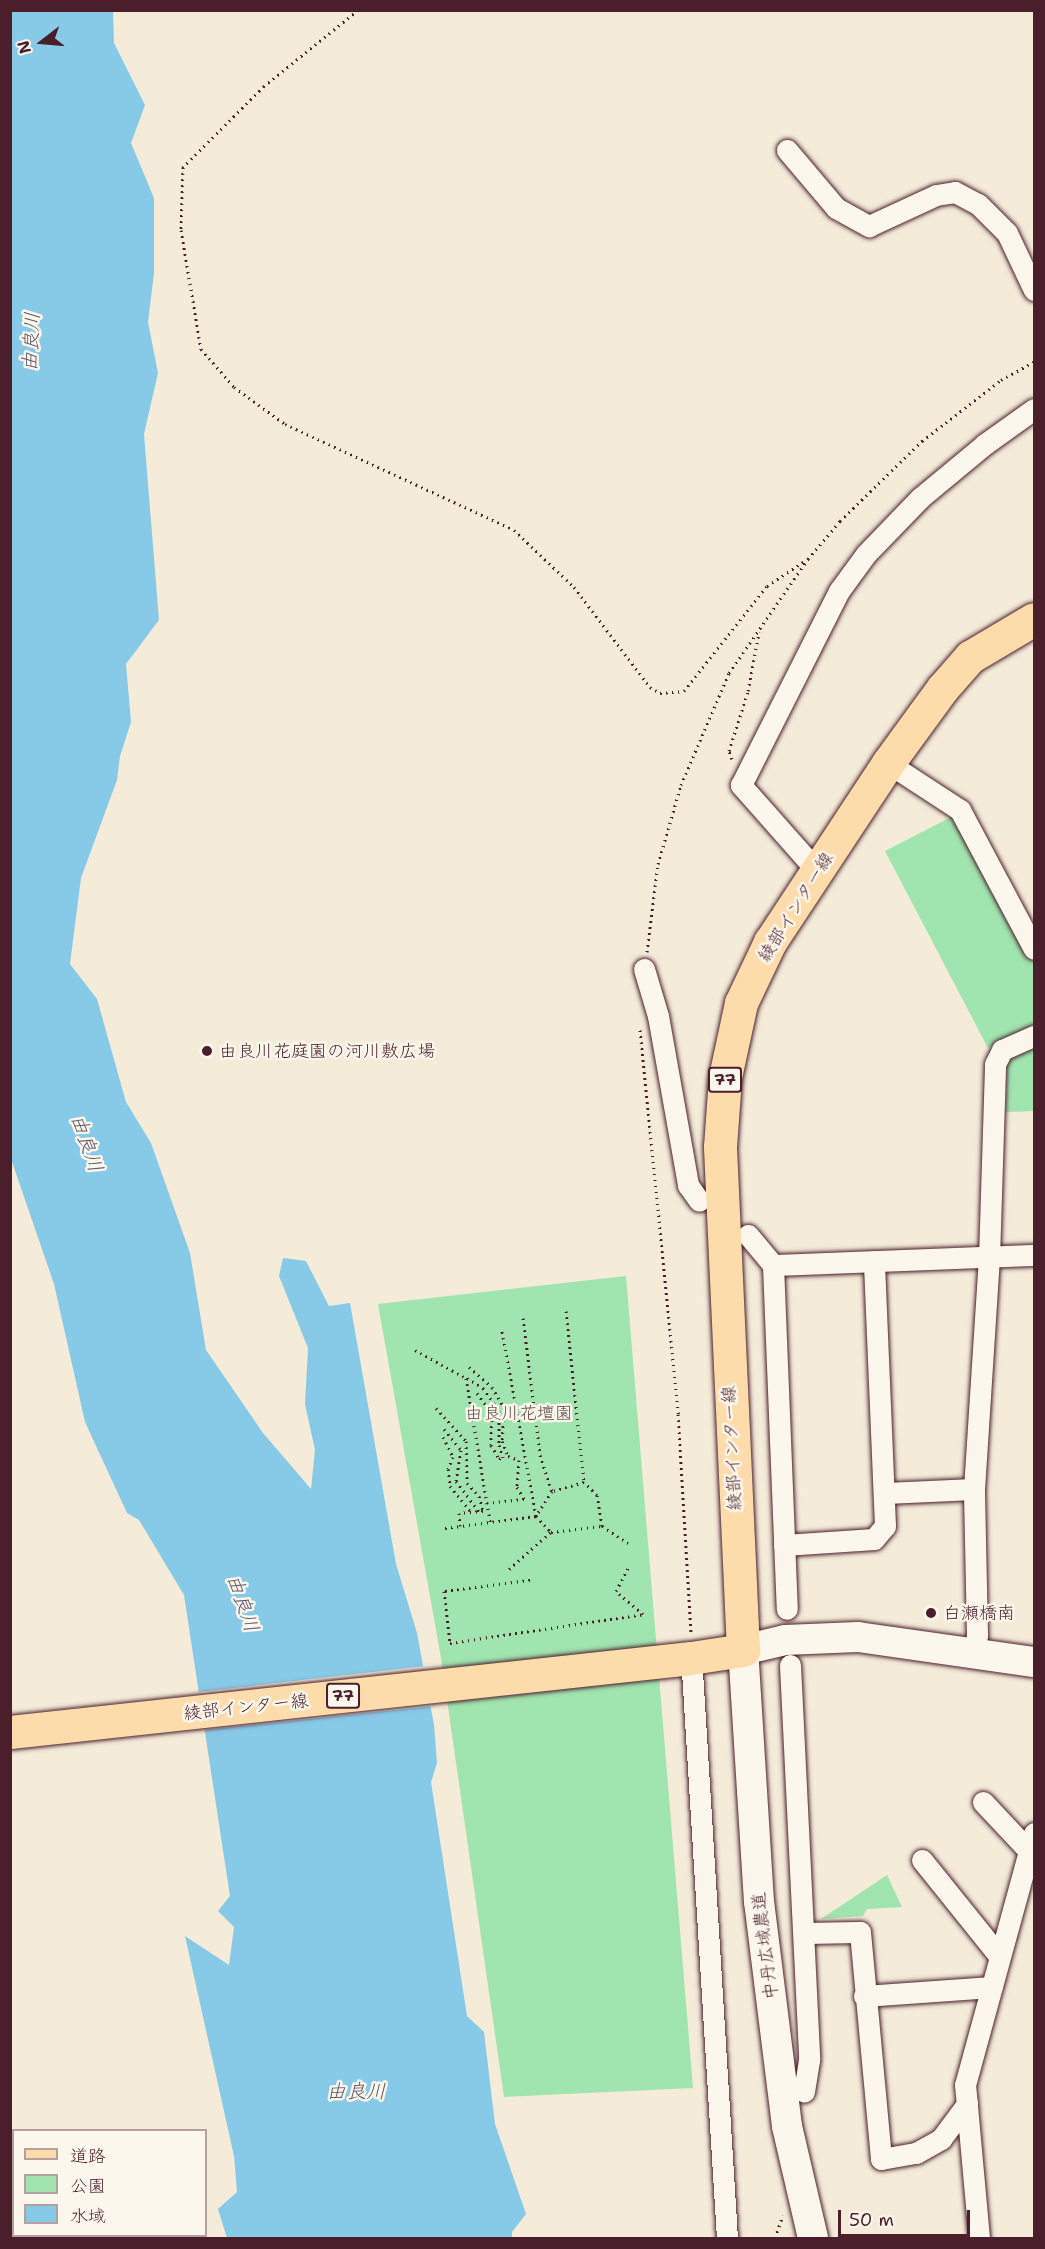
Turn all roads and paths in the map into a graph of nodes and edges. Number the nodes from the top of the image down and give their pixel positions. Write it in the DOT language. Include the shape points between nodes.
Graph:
graph roads {
  1 [pos="358,10"];
  2 [pos="788,150"];
  3 [pos="1035,290"];
  4 [pos="1035,362"];
  5 [pos="1035,409"];
  6 [pos="808,559"];
  7 [pos="1035,619"];
  8 [pos="759,630"];
  9 [pos="888,763"];
  10 [pos="741,785"];
  11 [pos="817,871"];
  12 [pos="1035,949"];
  13 [pos="644,969"];
  14 [pos="640,1026"];
  15 [pos="1035,1036"];
  16 [pos="699,1200"];
  17 [pos="748,1235"];
  18 [pos="1035,1255"];
  19 [pos="988,1258"];
  20 [pos="874,1261"];
  21 [pos="773,1265"];
  22 [pos="566,1311"];
  23 [pos="523,1318"];
  24 [pos="502,1330"];
  25 [pos="415,1350"];
  26 [pos="469,1367"];
  27 [pos="466,1378"];
  28 [pos="477,1393"];
  29 [pos="436,1408"];
  30 [pos="444,1429"];
  31 [pos="443,1437"];
  32 [pos="506,1457"];
  33 [pos="584,1482"];
  34 [pos="974,1489"];
  35 [pos="552,1491"];
  36 [pos="885,1493"];
  37 [pos="487,1503"];
  38 [pos="479,1511"];
  39 [pos="471,1512"];
  40 [pos="536,1516"];
  41 [pos="490,1522"];
  42 [pos="460,1526"];
  43 [pos="602,1526"];
  44 [pos="445,1527"];
  45 [pos="551,1532"];
  46 [pos="628,1543"];
  47 [pos="784,1545"];
  48 [pos="629,1567"];
  49 [pos="509,1569"];
  50 [pos="530,1580"];
  51 [pos="788,1609"];
  52 [pos="691,1632"];
  53 [pos="743,1650"];
  54 [pos="974,1650"];
  55 [pos="1035,1662"];
  56 [pos="684,1665"];
  57 [pos="790,1665"];
  58 [pos="10,1732"];
  59 [pos="983,1802"];
  60 [pos="1032,1842"];
  61 [pos="922,1860"];
  62 [pos="804,1933"];
  63 [pos="1000,1957"];
  64 [pos="992,1987"];
  65 [pos="864,1996"];
  66 [pos="804,2092"];
  67 [pos="967,2104"];
  68 [pos="727,2238"];
  69 [pos="813,2238"];
  70 [pos="979,2238"];
  1 -- 6 [label="path" via="264,86 183,167 181,230 201,349 234,387 285,424 514,530 574,586 650,687 660,693 684,691 767,586"];
  2 -- 3 [label="street" via="836,208 869,226 936,195 955,192 978,204 1007,233"];
  4 -- 6 [label="path" via="1001,380 922,441"];
  5 -- 10 [label="street" via="920,498 866,554 838,591"];
  6 -- 8 [label="path"];
  7 -- 9 [label="main road, 綾部インター線 / 77" via="970,657"];
  8 -- 10 [label="path" via="748,691 729,751"];
  8 -- 13 [label="path" via="729,673 681,785 658,864"];
  9 -- 11 [label="main road, 綾部インター線 / 77"];
  9 -- 12 [label="street" via="960,810"];
  10 -- 11 [label="street"];
  11 -- 53 [label="main road, 綾部インター線 / 77" via="770,942 741,1003 725,1077 720,1147"];
  13 -- 16 [label="street" via="658,1016 688,1185"];
  14 -- 52 [label="path" via="678,1414"];
  15 -- 19 [label="street" via="1002,1050 995,1064"];
  17 -- 21 [label="street"];
  18 -- 19 [label="street"];
  19 -- 20 [label="street"];
  19 -- 34 [label="street"];
  20 -- 21 [label="street"];
  20 -- 36 [label="street"];
  21 -- 47 [label="street"];
  22 -- 33 [label="path"];
  23 -- 35 [label="path" via="540,1455"];
  24 -- 40 [label="path"];
  25 -- 27 [label="path"];
  26 -- 32 [label="path" via="492,1387 504,1408 502,1441"];
  27 -- 32 [label="path" via="483,1388 499,1411 499,1444"];
  27 -- 37 [label="path"];
  28 -- 32 [label="path" via="492,1414 491,1445 499,1459"];
  29 -- 38 [label="path" via="466,1441 467,1483 479,1496 483,1511"];
  30 -- 38 [label="path" via="460,1450 456,1481"];
  31 -- 39 [label="path" via="453,1457 448,1469 450,1486"];
  32 -- 37 [label="path" via="519,1460 517,1487 524,1499"];
  33 -- 35 [label="path"];
  33 -- 43 [label="path" via="597,1495"];
  34 -- 36 [label="street"];
  34 -- 54 [label="street"];
  35 -- 40 [label="path"];
  36 -- 47 [label="street" via="885,1526 874,1539"];
  37 -- 41 [label="path"];
  38 -- 39 [label="path"];
  39 -- 42 [label="path" via="459,1513"];
  40 -- 41 [label="path"];
  40 -- 45 [label="path"];
  41 -- 42 [label="path"];
  42 -- 44 [label="path"];
  43 -- 45 [label="path"];
  43 -- 46 [label="path"];
  45 -- 49 [label="path"];
  47 -- 51 [label="street"];
  48 -- 50 [label="path" via="616,1592 643,1614 450,1642 444,1591"];
  53 -- 54 [label="street" via="785,1640 858,1637"];
  53 -- 56 [label="main road, 綾部インター線 / 77"];
  53 -- 69 [label="street, 中丹広域農道" via="759,1902 787,2126"];
  54 -- 55 [label="street"];
  56 -- 58 [label="main road, 綾部インター線 / 77"];
  56 -- 68 [label="street"];
  57 -- 62 [label="street"];
  59 -- 60 [label="street"];
  60 -- 63 [label="street"];
  61 -- 63 [label="street"];
  62 -- 65 [label="street" via="860,1932"];
  62 -- 66 [label="street" via="809,2061"];
  63 -- 64 [label="street"];
  64 -- 65 [label="street"];
  64 -- 67 [label="street" via="966,2085"];
  65 -- 67 [label="street" via="881,2159 916,2153 941,2139"];
  67 -- 70 [label="street"];
}
